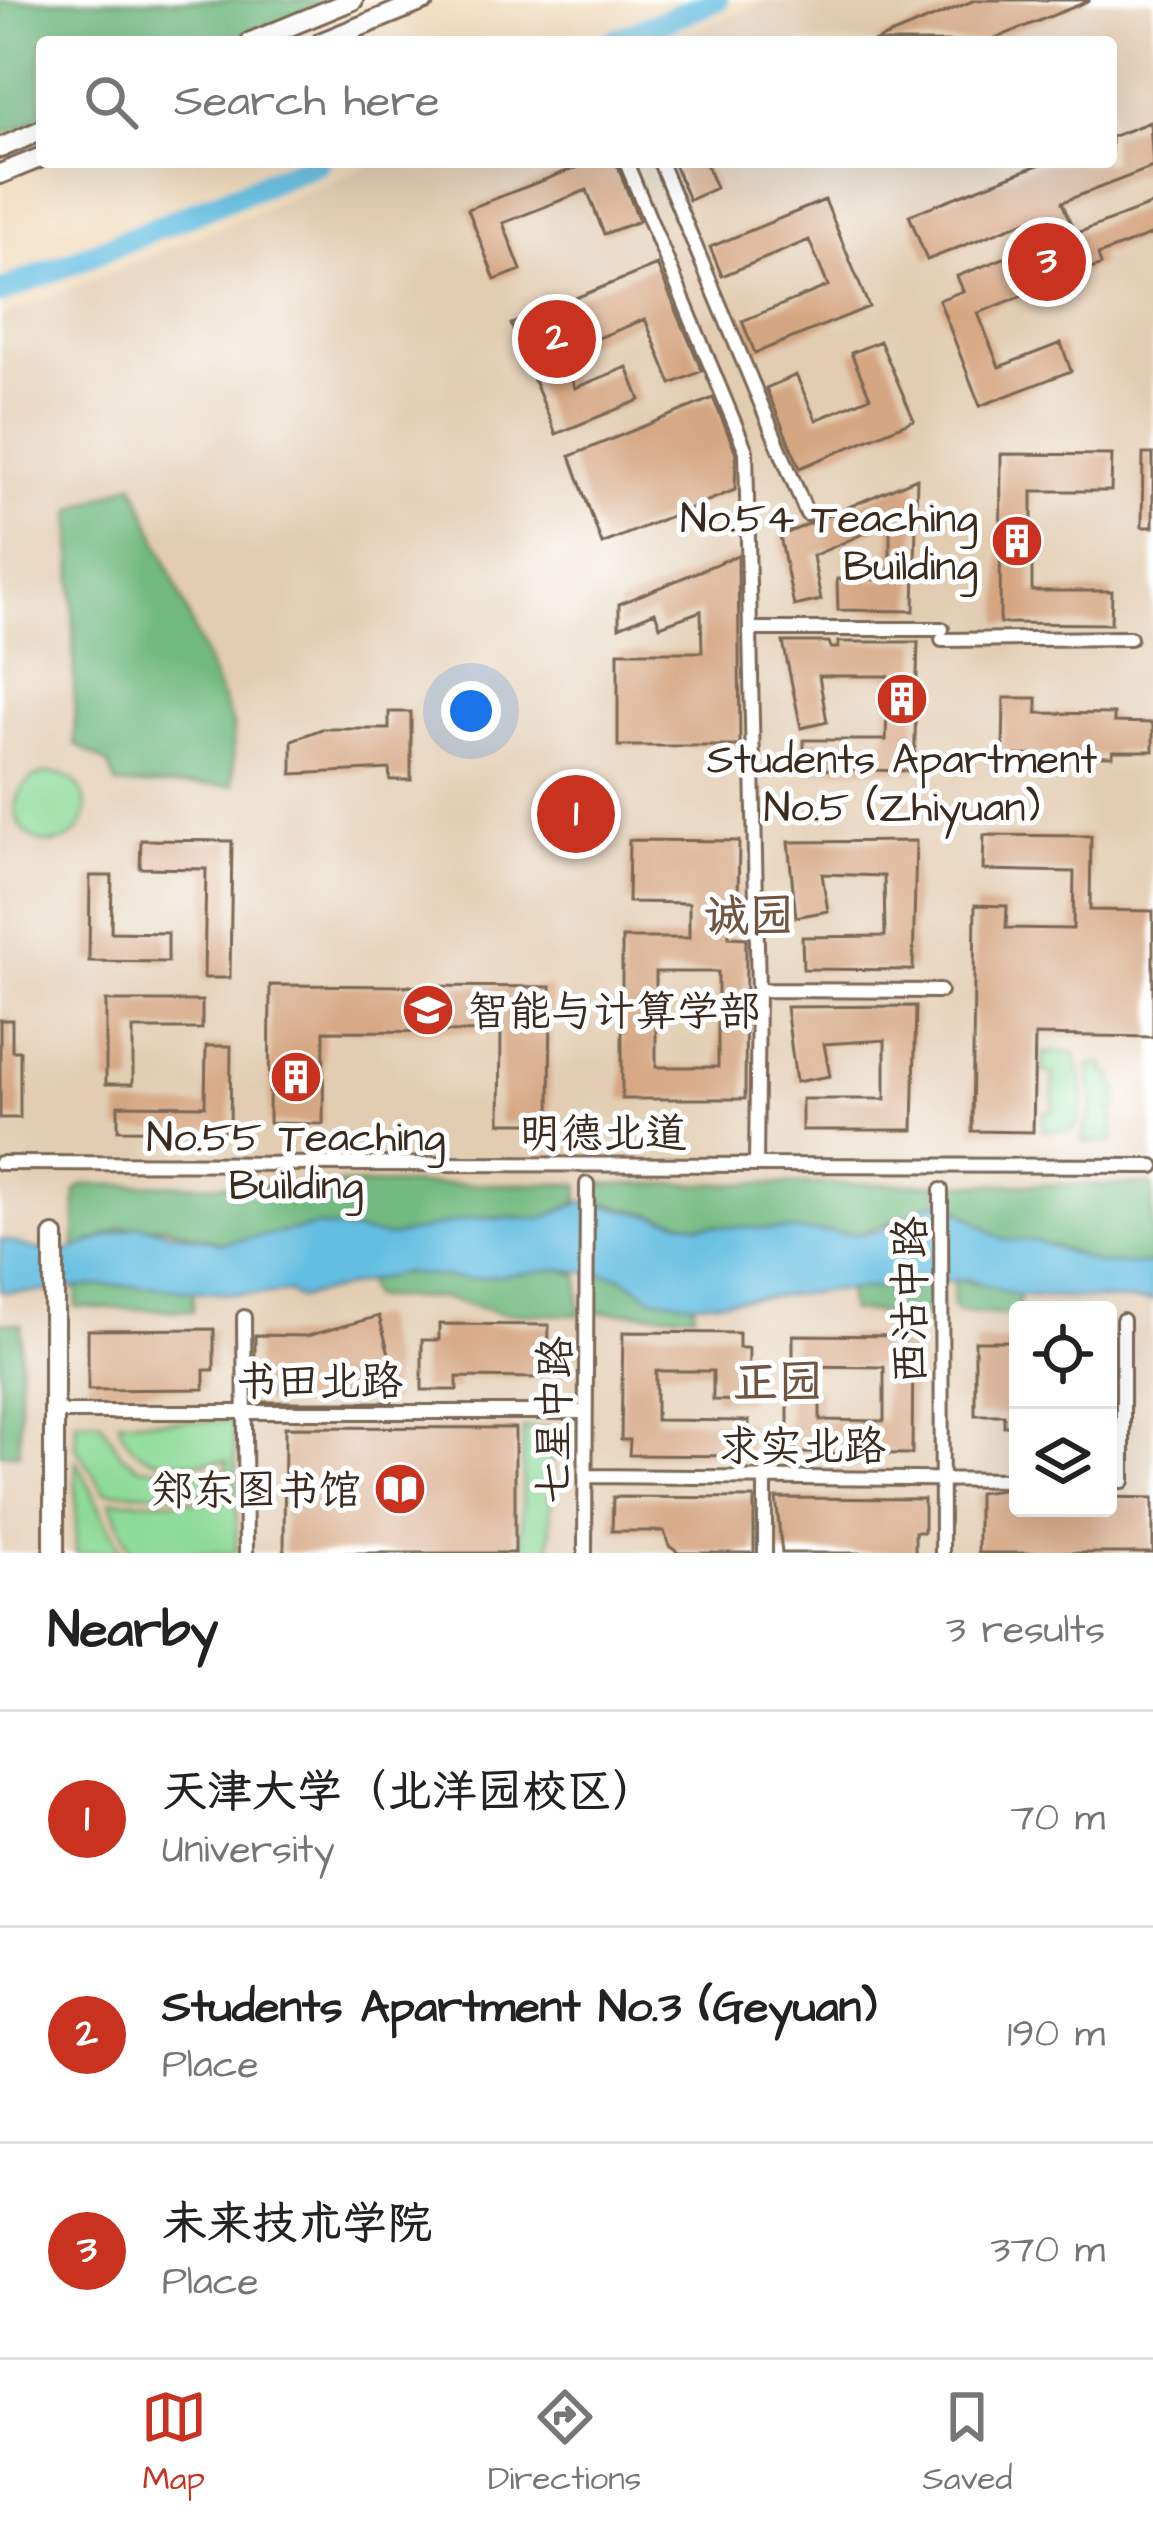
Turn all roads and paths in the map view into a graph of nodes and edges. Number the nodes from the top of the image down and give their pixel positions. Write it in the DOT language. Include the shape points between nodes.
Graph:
graph roads {
  1 [pos="353,0"];
  2 [pos="424,0"];
  3 [pos="265,36"];
  4 [pos="337,36"];
  5 [pos="36,133"];
  6 [pos="0,148"];
  7 [pos="36,159"];
  8 [pos="628,168"];
  9 [pos="663,168"];
  10 [pos="0,174"];
  11 [pos="807,514"];
  12 [pos="750,628"];
  13 [pos="1130,638"];
  14 [pos="758,990"];
  15 [pos="940,991"];
  16 [pos="0,1163"];
  17 [pos="756,1165"];
  18 [pos="1153,1166"];
  19 [pos="587,1184"];
  20 [pos="941,1190"];
  21 [pos="50,1243"];
  22 [pos="50,1296"];
  23 [pos="244,1317"];
  24 [pos="1123,1320"];
  25 [pos="54,1412"];
  26 [pos="586,1412"];
  27 [pos="247,1413"];
  28 [pos="585,1476"];
  29 [pos="765,1478"];
  30 [pos="941,1479"];
  31 [pos="1009,1480"];
  32 [pos="1117,1481"];
  33 [pos="51,1553"];
  34 [pos="246,1553"];
  35 [pos="585,1553"];
  36 [pos="765,1553"];
  37 [pos="941,1553"];
  1 -- 3 [label="street"];
  2 -- 4 [label="street"];
  5 -- 6 [label="street"];
  7 -- 10 [label="street"];
  8 -- 12 [label="street" via="746,451"];
  9 -- 11 [label="street"];
  12 -- 13 [label="street"];
  12 -- 14 [label="street"];
  14 -- 15 [label="street"];
  14 -- 17 [label="street"];
  16 -- 17 [label="street, 明德北道"];
  17 -- 18 [label="street, 明德北道"];
  19 -- 26 [label="street, 七星中路"];
  20 -- 30 [label="street, 西沽中路"];
  21 -- 22 [label="street"];
  22 -- 25 [label="street"];
  22 -- 33 [label="street"];
  23 -- 27 [label="street"];
  24 -- 32 [label="street" via="1124,1481"];
  25 -- 27 [label="street, 书田北路"];
  25 -- 33 [label="street"];
  26 -- 27 [label="street, 书田北路"];
  26 -- 28 [label="street, 七星中路"];
  27 -- 34 [label="street"];
  28 -- 29 [label="street, 求实北路"];
  28 -- 35 [label="street, 七星中路"];
  29 -- 30 [label="street, 求实北路"];
  29 -- 36 [label="street"];
  30 -- 31 [label="street, 求实北路"];
  30 -- 37 [label="street, 西沽中路"];
}
